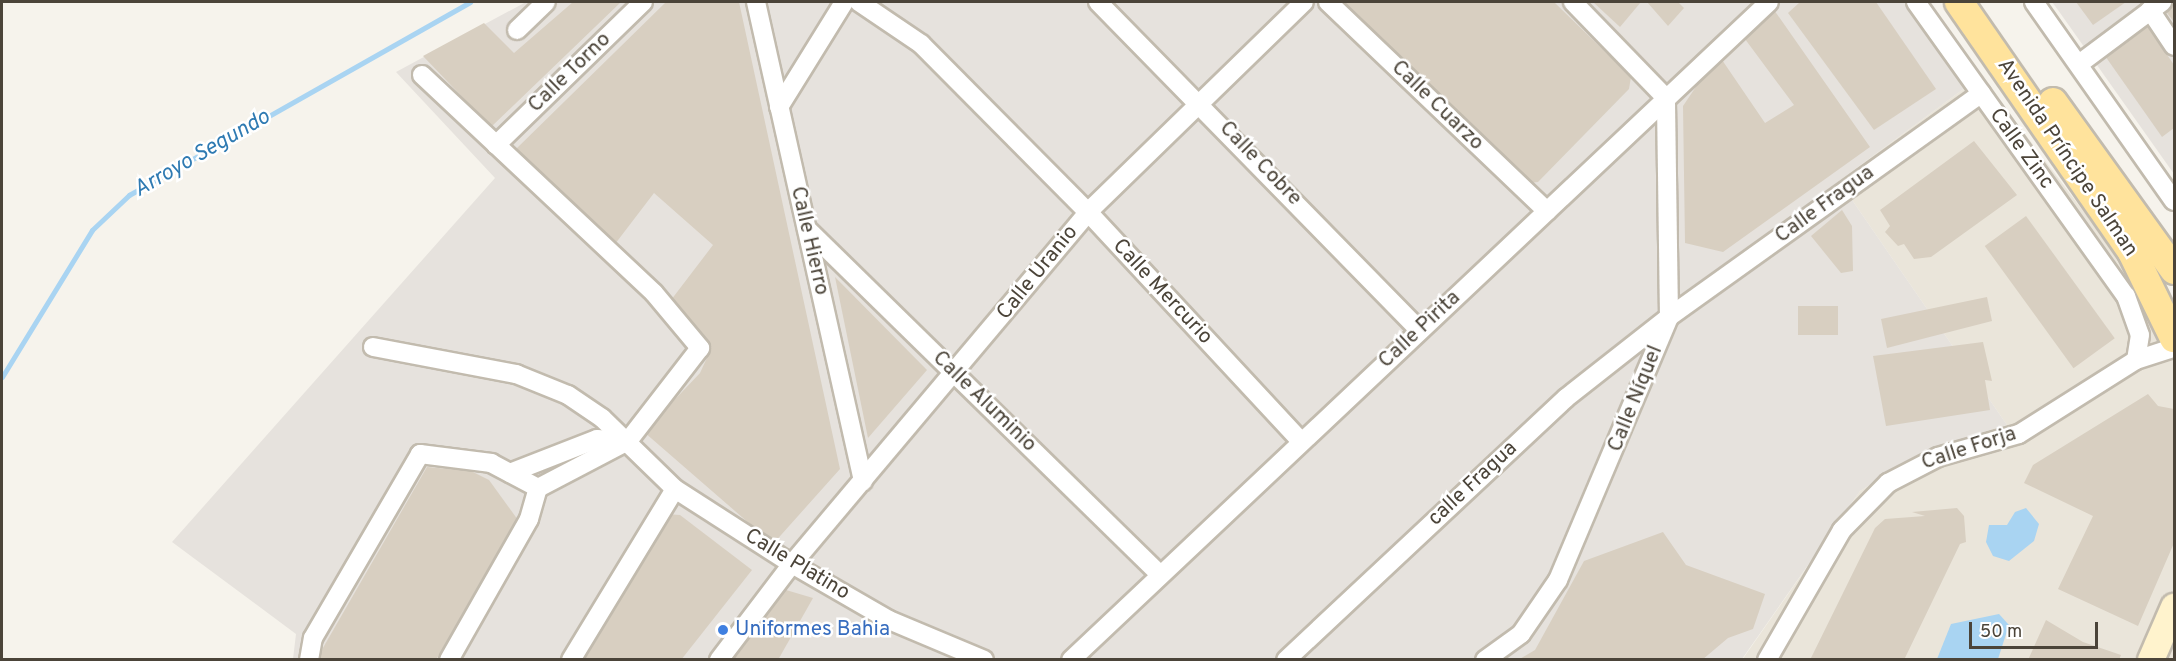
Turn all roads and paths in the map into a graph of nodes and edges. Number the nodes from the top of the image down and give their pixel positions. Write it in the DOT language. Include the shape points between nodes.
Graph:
graph roads {
  1 [pos="546,2"];
  2 [pos="643,2"];
  3 [pos="756,2"];
  4 [pos="844,2"];
  5 [pos="859,2"];
  6 [pos="1098,2"];
  7 [pos="1304,2"];
  8 [pos="1328,2"];
  9 [pos="1573,2"];
  10 [pos="1916,2"];
  11 [pos="1959,2"];
  12 [pos="1982,2"];
  13 [pos="2034,2"];
  14 [pos="1758,5"];
  15 [pos="2156,6"];
  16 [pos="517,30"];
  17 [pos="2175,46"];
  18 [pos="2079,64"];
  19 [pos="422,75"];
  20 [pos="1981,94"];
  21 [pos="1666,98"];
  22 [pos="1201,102"];
  23 [pos="779,107"];
  24 [pos="496,145"];
  25 [pos="2175,201"];
  26 [pos="1547,211"];
  27 [pos="1088,212"];
  28 [pos="807,229"];
  29 [pos="2175,270"];
  30 [pos="2126,296"];
  31 [pos="1669,317"];
  32 [pos="2172,323"];
  33 [pos="1420,331"];
  34 [pos="373,347"];
  35 [pos="2175,348"];
  36 [pos="2136,360"];
  37 [pos="955,373"];
  38 [pos="628,441"];
  39 [pos="1302,442"];
  40 [pos="510,473"];
  41 [pos="863,481"];
  42 [pos="538,488"];
  43 [pos="675,489"];
  44 [pos="792,564"];
  45 [pos="1160,575"];
  46 [pos="2175,607"];
  47 [pos="309,660"];
  48 [pos="449,660"];
  49 [pos="571,660"];
  50 [pos="719,660"];
  51 [pos="984,660"];
  52 [pos="1071,660"];
  53 [pos="1286,660"];
  54 [pos="1485,660"];
  55 [pos="1767,660"];
  56 [pos="2151,660"];
  1 -- 16 [label="street"];
  2 -- 24 [label="street, Calle Torno"];
  3 -- 23 [label="street, Calle Hierro"];
  4 -- 23 [label="street"];
  5 -- 27 [label="street, Calle Mercurio" via="921,44"];
  6 -- 22 [label="street, Calle Cobre"];
  7 -- 22 [label="street, Calle Uranio"];
  8 -- 26 [label="street, Calle Cuarzo"];
  9 -- 21 [label="street"];
  10 -- 20 [label="street, Calle Zinc"];
  11 -- 32 [label="main road, Avenida Príncipe Salman" via="2132,252"];
  12 -- 29 [label="main road, Avenida Príncipe Salman"];
  13 -- 18 [label="street"];
  14 -- 21 [label="street, Calle Pirita"];
  15 -- 17 [label="street"];
  15 -- 18 [label="street"];
  18 -- 25 [label="street"];
  19 -- 24 [label="street"];
  20 -- 30 [label="street, Calle Zinc"];
  20 -- 31 [label="street, Calle Fragua"];
  21 -- 26 [label="street, Calle Pirita"];
  21 -- 31 [label="street, Calle Níquel"];
  22 -- 27 [label="street, Calle Uranio"];
  22 -- 33 [label="street, Calle Cobre"];
  23 -- 28 [label="street, Calle Hierro"];
  24 -- 38 [label="street" via="654,293 700,348"];
  26 -- 33 [label="street, Calle Pirita"];
  27 -- 37 [label="street, Calle Uranio"];
  27 -- 39 [label="street, Calle Mercurio"];
  28 -- 37 [label="street, Calle Aluminio"];
  28 -- 41 [label="street, Calle Hierro"];
  30 -- 32 [label="street, Calle Zinc"];
  30 -- 36 [label="street, Calle Zinc" via="2140,335"];
  31 -- 53 [label="street, calle Fragua" via="1566,398"];
  31 -- 54 [label="street, Calle Níquel" via="1558,580 1521,634"];
  32 -- 36 [label="street"];
  33 -- 39 [label="street, Calle Pirita"];
  34 -- 38 [label="street, Calle Platino" via="516,374 568,395"];
  35 -- 36 [label="street, Calle Forja"];
  36 -- 55 [label="street, Calle Forja" via="2037,425 1938,457 1882,489 1842,530"];
  37 -- 41 [label="street, Calle Uranio"];
  37 -- 45 [label="street, Calle Aluminio"];
  38 -- 40 [label="street" via="597,439"];
  38 -- 42 [label="street"];
  38 -- 43 [label="street, Calle Platino"];
  39 -- 45 [label="street, Calle Pirita"];
  40 -- 42 [label="street"];
  40 -- 47 [label="street" via="491,463 420,454 313,638"];
  41 -- 44 [label="street, Calle Uranio"];
  42 -- 48 [label="street" via="529,519"];
  43 -- 44 [label="street, Calle Platino"];
  43 -- 49 [label="street"];
  44 -- 50 [label="street, Calle Uranio"];
  44 -- 51 [label="street, Calle Platino" via="889,620"];
  45 -- 52 [label="street, Calle Pirita"];
  46 -- 56 [label="main road"];
}
